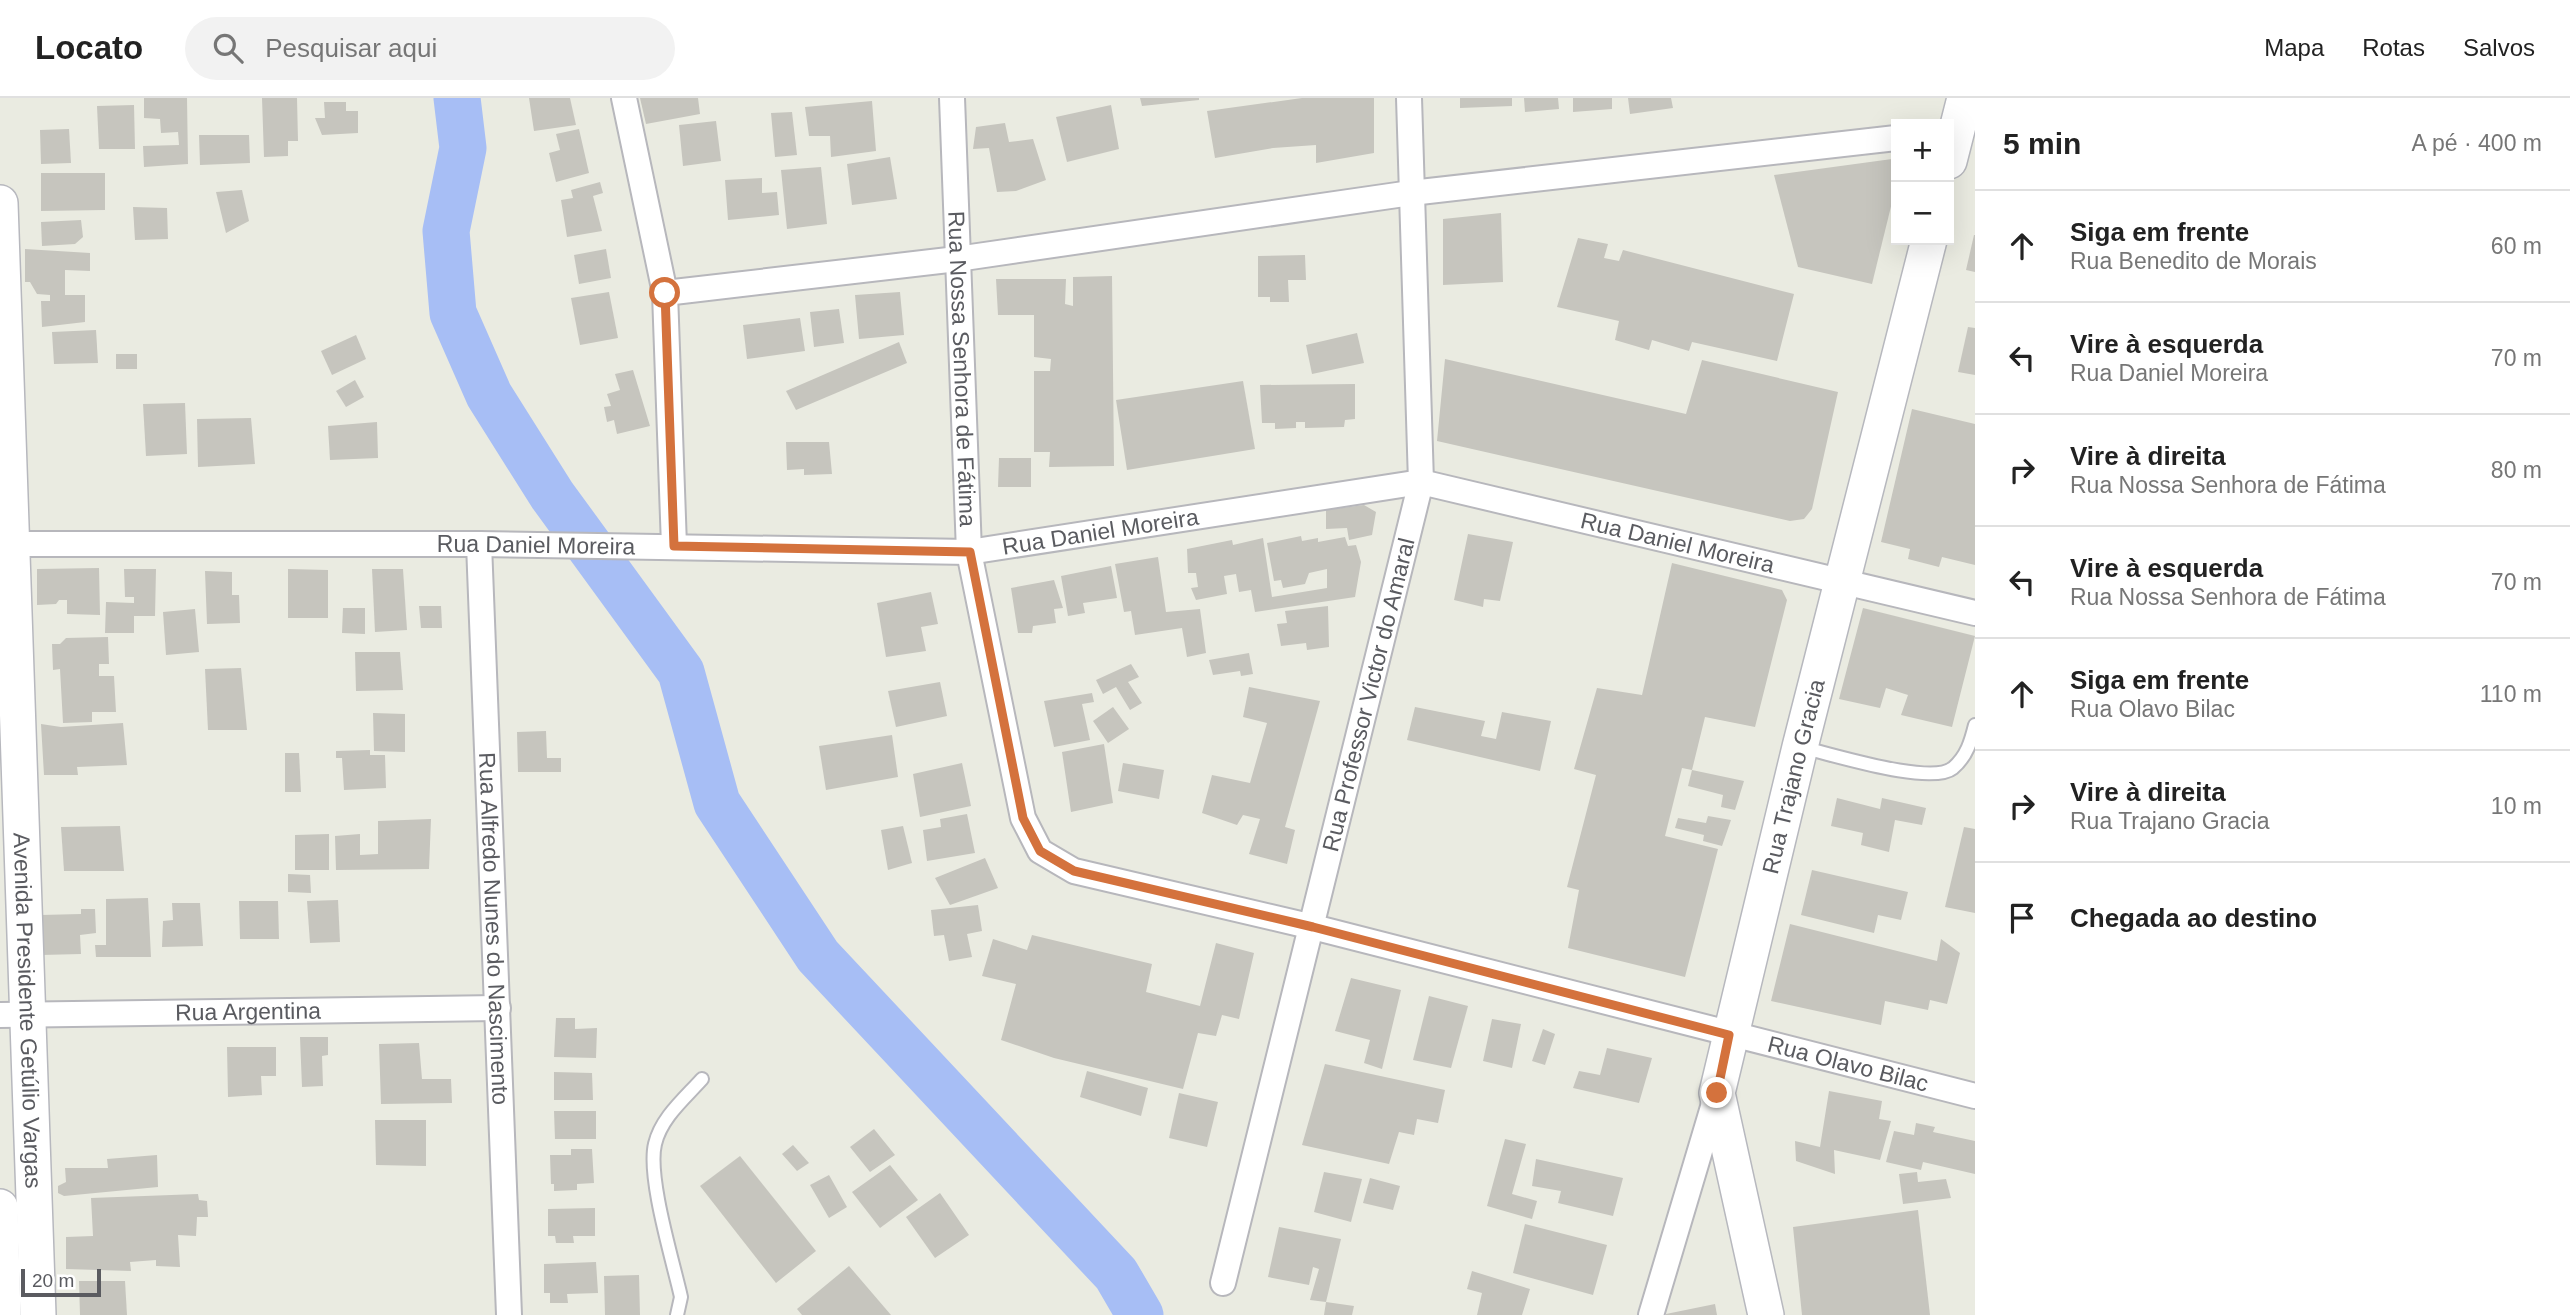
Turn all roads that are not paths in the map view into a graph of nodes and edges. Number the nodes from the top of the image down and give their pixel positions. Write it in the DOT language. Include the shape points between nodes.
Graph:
graph roads {
  1 [pos="624,98"];
  2 [pos="952,98"];
  3 [pos="1409,98"];
  4 [pos="1891,139"];
  5 [pos="1411,193"];
  6 [pos="0,203"];
  7 [pos="1927,245"];
  8 [pos="957,259"];
  9 [pos="665,293"];
  10 [pos="1421,482"];
  11 [pos="5,543"];
  12 [pos="480,544"];
  13 [pos="674,546"];
  14 [pos="970,552"];
  15 [pos="1842,579"];
  16 [pos="1975,612"];
  17 [pos="1975,725"];
  18 [pos="1800,747"];
  19 [pos="1313,927"];
  20 [pos="498,1008"];
  21 [pos="13,1015"];
  22 [pos="1729,1035"];
  23 [pos="702,1080"];
  24 [pos="1717,1093"];
  25 [pos="1975,1096"];
  26 [pos="0,1207"];
  27 [pos="1223,1283"];
  28 [pos="3,1315"];
  29 [pos="38,1315"];
  30 [pos="509,1315"];
  31 [pos="677,1315"];
  32 [pos="1651,1315"];
  33 [pos="1766,1315"];
  1 -- 9 [label="street"];
  2 -- 8 [label="street, Rua Nossa Senhora de Fátima"];
  3 -- 5 [label="street, Rua Professor Victor do Amaral"];
  4 -- 5 [label="street"];
  5 -- 8 [label="street"];
  5 -- 10 [label="street, Rua Professor Victor do Amaral"];
  6 -- 11 [label="main road, Avenida Presidente Getúlio Vargas"];
  7 -- 15 [label="main road, Rua Trajano Gracia"];
  8 -- 9 [label="street"];
  8 -- 14 [label="street, Rua Nossa Senhora de Fátima"];
  9 -- 13 [label="street"];
  10 -- 14 [label="street, Rua Daniel Moreira"];
  10 -- 15 [label="street, Rua Daniel Moreira"];
  10 -- 19 [label="street, Rua Professor Victor do Amaral"];
  11 -- 12 [label="street, Rua Daniel Moreira"];
  11 -- 21 [label="main road, Avenida Presidente Getúlio Vargas"];
  12 -- 13 [label="street, Rua Daniel Moreira"];
  12 -- 20 [label="street, Rua Alfredo Nunes do Nascimento"];
  13 -- 14 [label="street, Rua Daniel Moreira"];
  14 -- 19 [label="street, Rua Nossa Senhora de Fátima" via="1023,818 1040,851 1074,871"];
  15 -- 16 [label="street, Rua Daniel Moreira"];
  15 -- 18 [label="main road, Rua Trajano Gracia"];
  17 -- 18 [label="lane" via="1968,750 1951,770 1924,775"];
  18 -- 22 [label="main road, Rua Trajano Gracia"];
  19 -- 22 [label="street, Rua Olavo Bilac"];
  19 -- 27 [label="street, Rua Professor Victor do Amaral"];
  20 -- 21 [label="street, Rua Argentina"];
  20 -- 30 [label="street, Rua Alfredo Nunes do Nascimento"];
  21 -- 29 [label="main road, Avenida Presidente Getúlio Vargas"];
  22 -- 24 [label="main road, Rua Trajano Gracia"];
  22 -- 25 [label="street, Rua Olavo Bilac"];
  23 -- 31 [label="lane" via="667,1117 655,1145 655,1175 681,1297"];
  24 -- 32 [label="street"];
  24 -- 33 [label="main road, Rua Trajano Gracia"];
  26 -- 28 [label="main road, Avenida Presidente Getúlio Vargas"];
}
